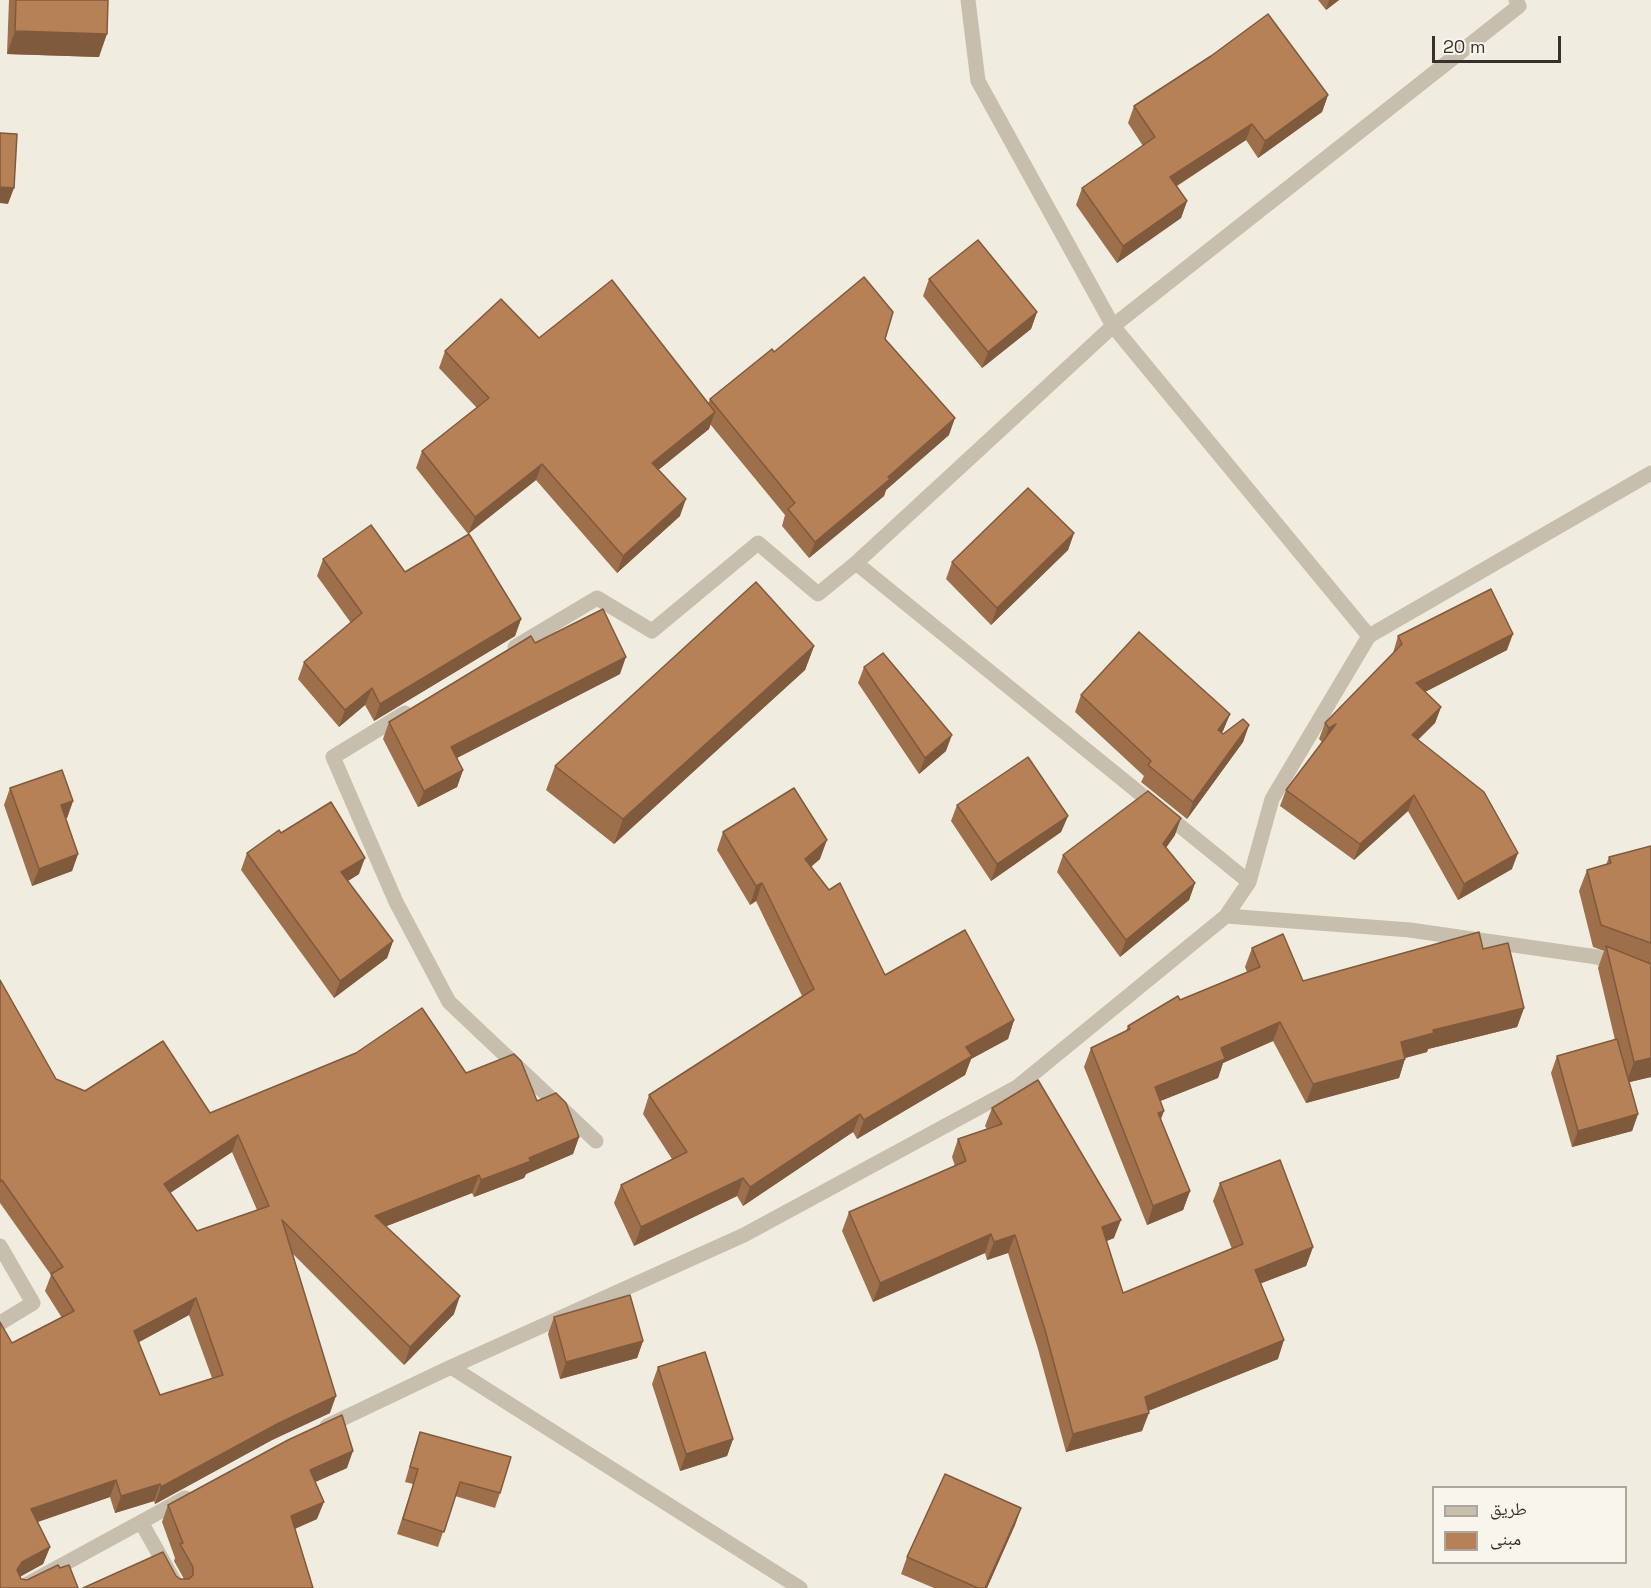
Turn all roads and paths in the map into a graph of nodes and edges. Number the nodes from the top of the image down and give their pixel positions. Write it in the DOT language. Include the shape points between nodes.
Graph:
graph roads {
  1 [pos="968,0"];
  2 [pos="1516,0"];
  3 [pos="1113,326"];
  4 [pos="1651,473"];
  5 [pos="856,563"];
  6 [pos="1369,636"];
  7 [pos="506,653"];
  8 [pos="414,708"];
  9 [pos="1249,882"];
  10 [pos="1226,916"];
  11 [pos="1651,978"];
  12 [pos="596,1141"];
  13 [pos="0,1246"];
  14 [pos="0,1323"];
  15 [pos="452,1367"];
  16 [pos="308,1435"];
  17 [pos="204,1488"];
  18 [pos="141,1522"];
  19 [pos="20,1588"];
  20 [pos="178,1588"];
  21 [pos="800,1588"];
  1 -- 3 [label="street" via="978,81"];
  2 -- 3 [label="street" via="1519,6"];
  3 -- 5 [label="street"];
  3 -- 6 [label="street"];
  4 -- 6 [label="street"];
  5 -- 7 [label="street" via="818,594 758,543 652,632 597,598"];
  5 -- 9 [label="street"];
  6 -- 9 [label="street" via="1272,799"];
  8 -- 12 [label="street" via="333,757 396,902 449,1002"];
  9 -- 10 [label="street"];
  10 -- 11 [label="street" via="1410,930 1597,957"];
  10 -- 15 [label="street" via="1017,1087 744,1234"];
  13 -- 14 [label="street" via="33,1303"];
  15 -- 16 [label="street"];
  15 -- 21 [label="street"];
  17 -- 18 [label="street"];
  18 -- 19 [label="street"];
  18 -- 20 [label="street"];
}
